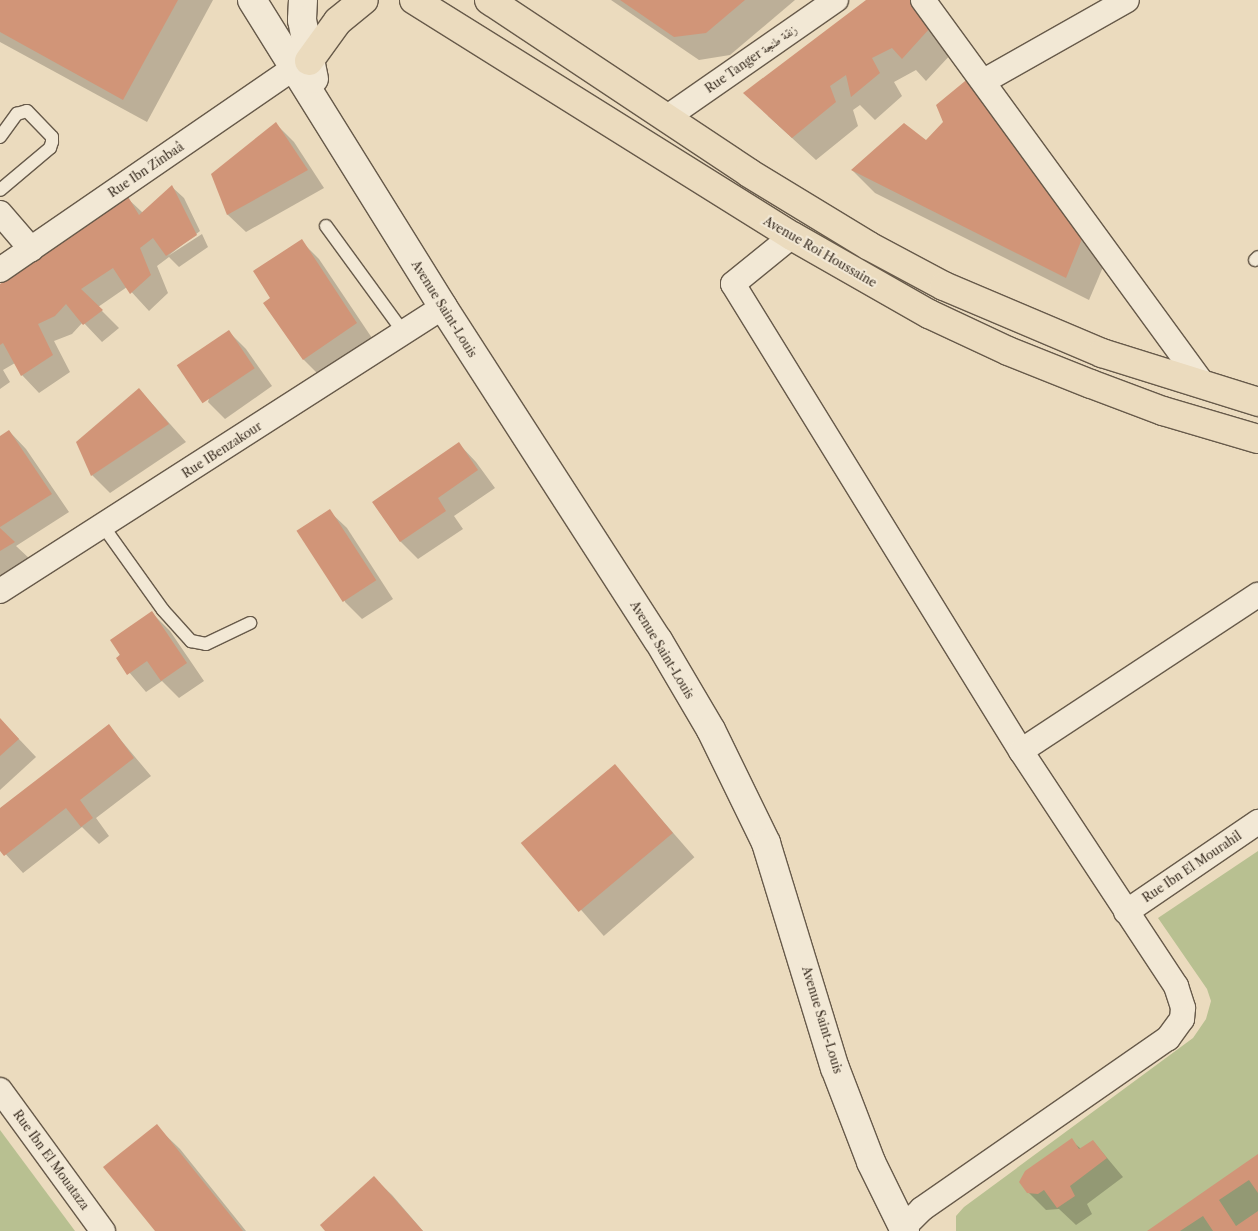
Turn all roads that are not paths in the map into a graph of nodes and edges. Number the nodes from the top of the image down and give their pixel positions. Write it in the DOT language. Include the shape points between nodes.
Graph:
graph roads {
  1 [pos="252,0"];
  2 [pos="303,0"];
  3 [pos="364,0"];
  4 [pos="414,0"];
  5 [pos="488,0"];
  6 [pos="836,0"];
  7 [pos="923,0"];
  8 [pos="1127,0"];
  9 [pos="301,65"];
  10 [pos="984,80"];
  11 [pos="666,118"];
  12 [pos="0,137"];
  13 [pos="0,190"];
  14 [pos="0,213"];
  15 [pos="326,226"];
  16 [pos="792,236"];
  17 [pos="31,249"];
  18 [pos="0,270"];
  19 [pos="443,308"];
  20 [pos="404,333"];
  21 [pos="1204,386"];
  22 [pos="1258,402"];
  23 [pos="1258,439"];
  24 [pos="103,526"];
  25 [pos="0,591"];
  26 [pos="1258,594"];
  27 [pos="250,623"];
  28 [pos="1021,751"];
  29 [pos="1258,822"];
  30 [pos="1126,912"];
  31 [pos="0,1090"];
  32 [pos="904,1230"];
  33 [pos="102,1231"];
  1 -- 9 [label="main road, Avenue Saint-Louis"];
  2 -- 9 [label="main road, Avenue Saint-Louis"];
  3 -- 9 [label="main road" via="338,21"];
  4 -- 16 [label="main road, Avenue Roi Houssaine"];
  5 -- 11 [label="main road"];
  6 -- 11 [label="street, Rue Tanger زنقة طنجة"];
  7 -- 10 [label="street"];
  8 -- 10 [label="street"];
  9 -- 17 [label="street, Rue Ibn Zinbaâ"];
  9 -- 19 [label="main road, Avenue Saint-Louis" via="324,116"];
  10 -- 21 [label="street"];
  11 -- 21 [label="main road" via="810,211 944,286 1102,353"];
  12 -- 13 [label="lane" via="17,114 27,111 52,137 52,142 50,148"];
  14 -- 17 [label="street"];
  15 -- 20 [label="lane"];
  16 -- 23 [label="main road, Avenue Roi Houssaine" via="929,314 1008,351 1163,411"];
  16 -- 28 [label="street" via="733,284"];
  17 -- 18 [label="street, Rue Ibn Zinbaâ"];
  19 -- 20 [label="street, Rue IBenzakour"];
  19 -- 32 [label="main road, Avenue Saint-Louis" via="658,640 710,730 766,843 835,1068 871,1162"];
  20 -- 24 [label="street, Rue IBenzakour"];
  21 -- 22 [label="main road"];
  24 -- 25 [label="street, Rue IBenzakour"];
  24 -- 27 [label="lane" via="163,610 191,641 206,644"];
  26 -- 28 [label="street"];
  28 -- 30 [label="street"];
  29 -- 30 [label="street, Rue Ibn El Mourahil"];
  30 -- 32 [label="street" via="1182,996 1182,1019 1176,1029 922,1209"];
  31 -- 33 [label="street, Rue Ibn El Mouataza"];
}
